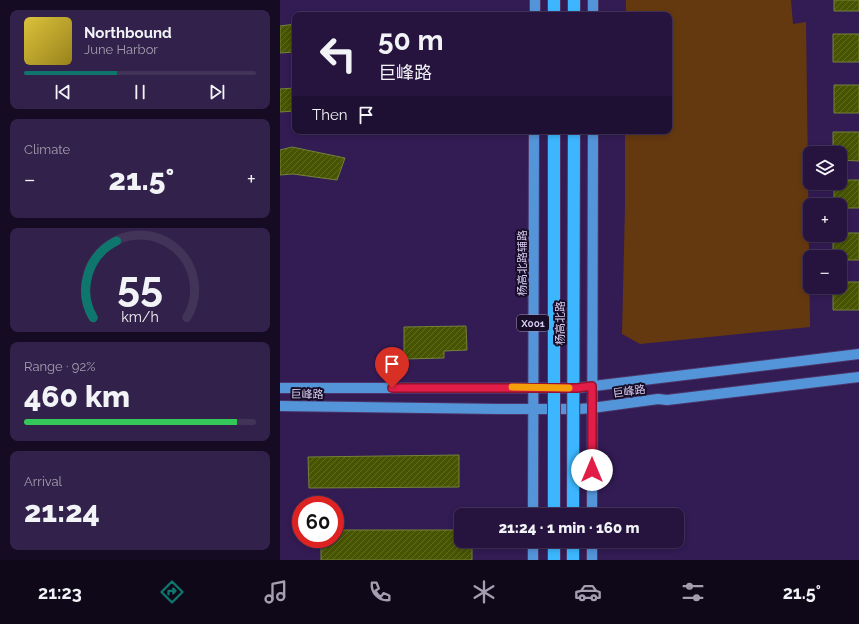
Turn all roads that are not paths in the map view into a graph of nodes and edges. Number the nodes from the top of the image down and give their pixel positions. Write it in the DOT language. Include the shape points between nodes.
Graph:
graph roads {
  1 [pos="535,0"];
  2 [pos="554,0"];
  3 [pos="574,0"];
  4 [pos="593,0"];
  5 [pos="535,12"];
  6 [pos="554,12"];
  7 [pos="574,12"];
  8 [pos="593,12"];
  9 [pos="534,134"];
  10 [pos="554,134"];
  11 [pos="574,134"];
  12 [pos="593,134"];
  13 [pos="859,354"];
  14 [pos="859,377"];
  15 [pos="592,386"];
  16 [pos="533,387"];
  17 [pos="280,388"];
  18 [pos="280,406"];
  19 [pos="533,408"];
  20 [pos="592,408"];
  21 [pos="533,508"];
  22 [pos="554,508"];
  23 [pos="573,508"];
  24 [pos="592,508"];
  25 [pos="533,548"];
  26 [pos="554,548"];
  27 [pos="573,548"];
  28 [pos="592,548"];
  29 [pos="533,560"];
  30 [pos="554,560"];
  31 [pos="573,560"];
  32 [pos="592,560"];
  1 -- 5 [label="main road"];
  2 -- 6 [label="highway"];
  3 -- 7 [label="highway"];
  4 -- 8 [label="main road"];
  9 -- 16 [label="main road, 杨高北路辅路 / X001"];
  10 -- 22 [label="highway, 杨高北路 / X001, bridge"];
  11 -- 23 [label="highway, 杨高北路, bridge"];
  12 -- 15 [label="main road"];
  13 -- 15 [label="main road, 巨峰路"];
  14 -- 20 [label="main road, 巨峰路"];
  15 -- 16 [label="main road, 巨峰路"];
  15 -- 20 [label="main road"];
  16 -- 17 [label="main road, 巨峰路"];
  16 -- 19 [label="main road, 杨高北路辅路 / X001"];
  18 -- 19 [label="main road, 巨峰路"];
  19 -- 20 [label="main road, 巨峰路"];
  19 -- 21 [label="main road, 杨高北路辅路 / X001"];
  20 -- 24 [label="main road"];
  25 -- 29 [label="main road"];
  26 -- 30 [label="highway"];
  27 -- 31 [label="highway"];
  28 -- 32 [label="main road"];
}
